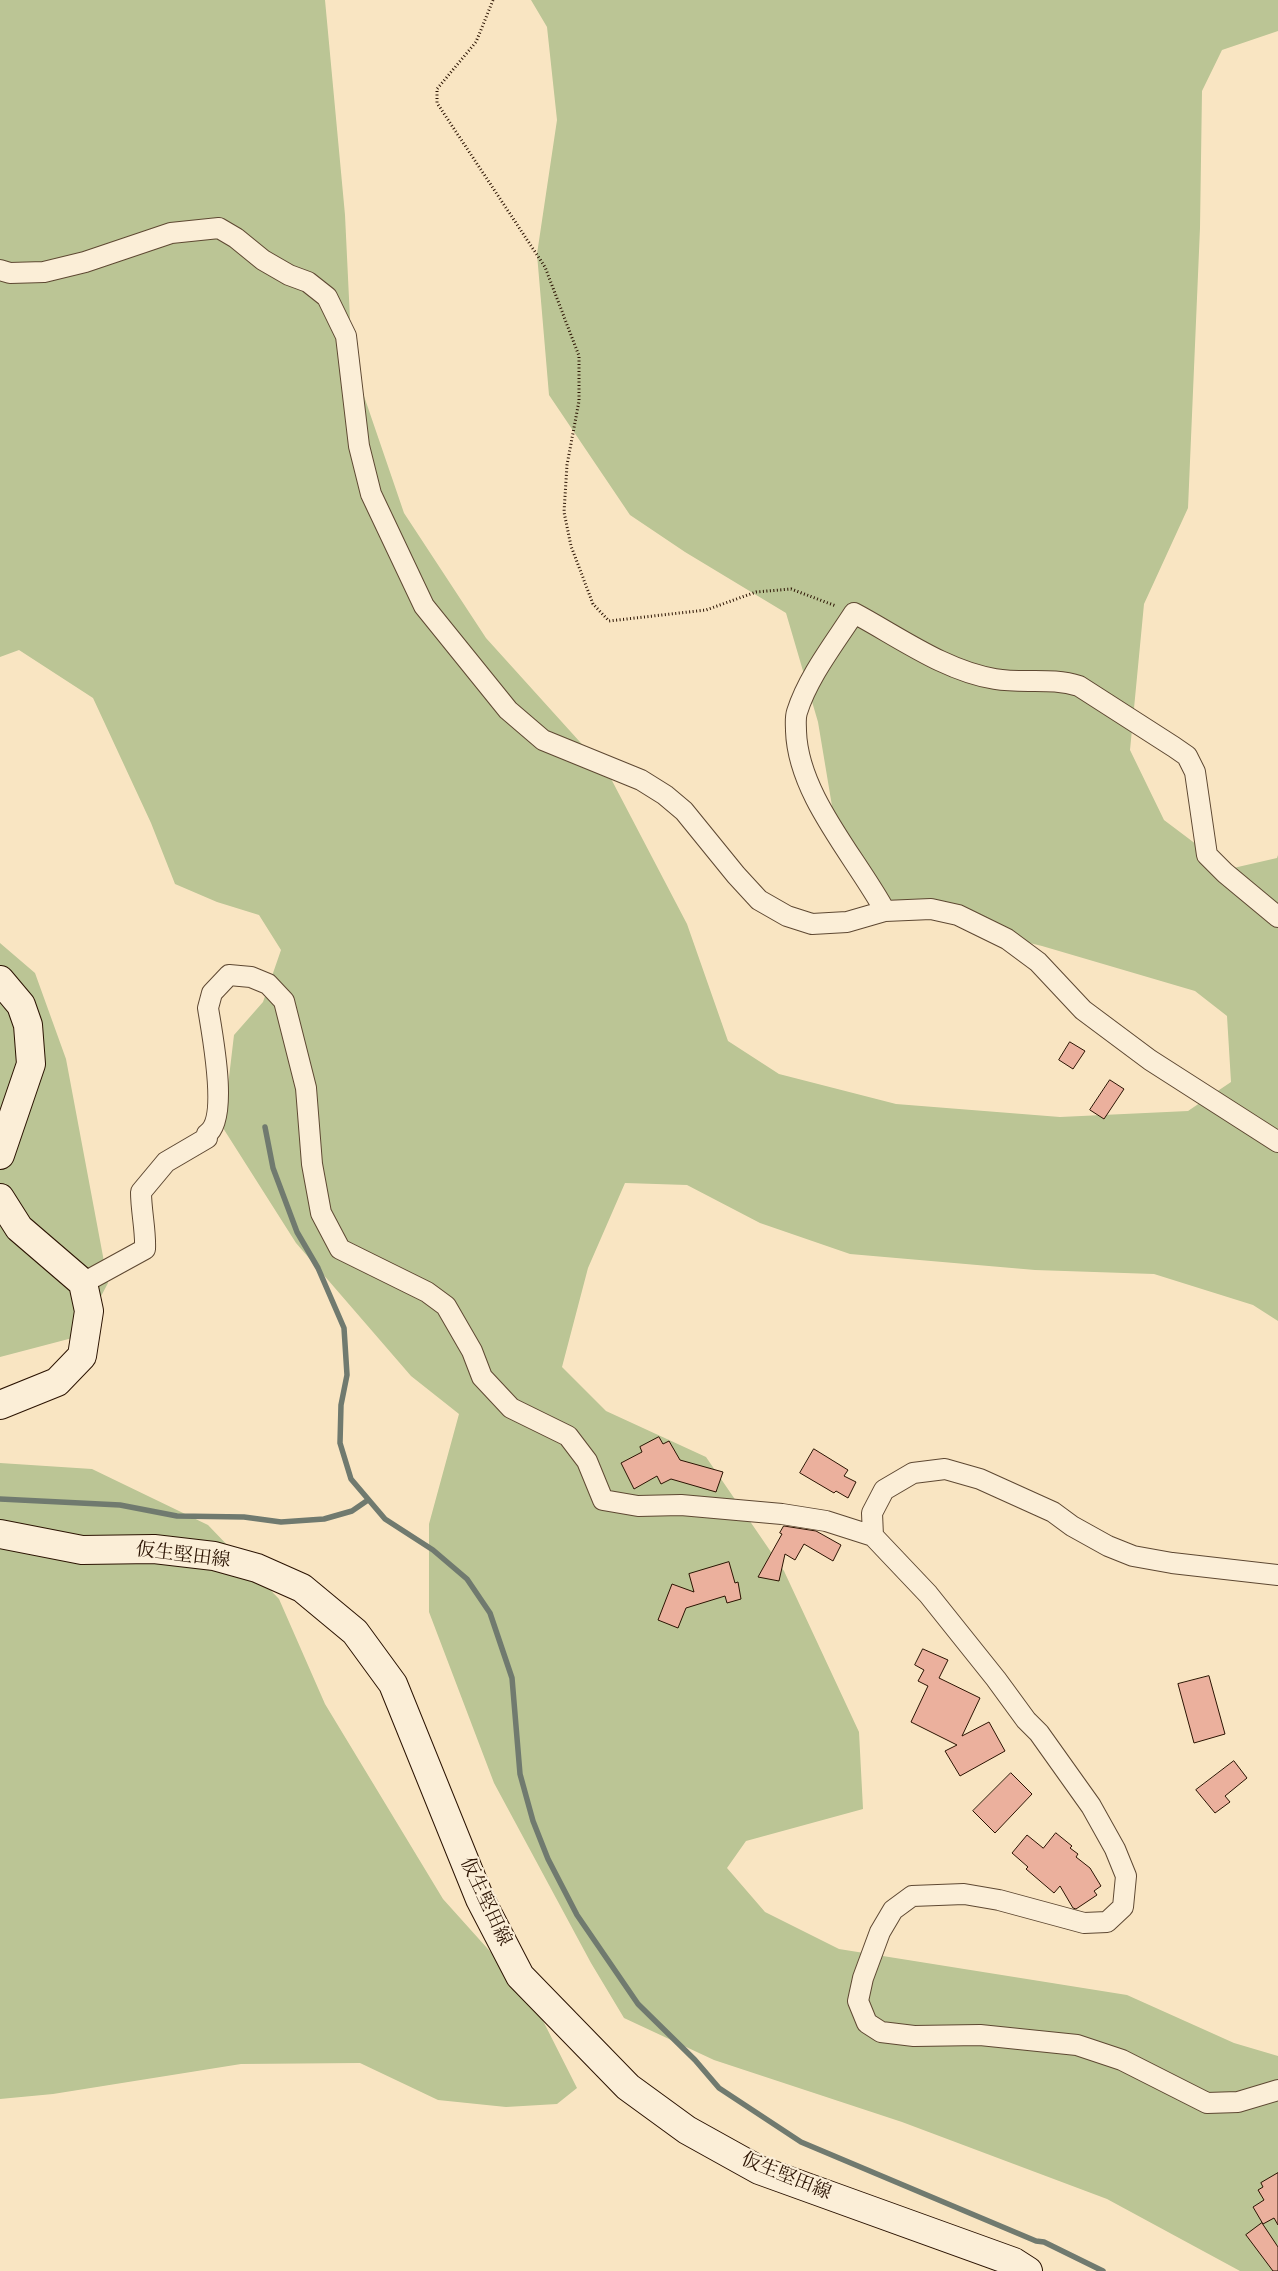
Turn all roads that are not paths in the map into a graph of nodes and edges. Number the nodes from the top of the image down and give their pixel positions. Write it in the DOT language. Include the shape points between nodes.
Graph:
graph roads {
  1 [pos="0,270"];
  2 [pos="885,911"];
  3 [pos="1278,916"];
  4 [pos="0,980"];
  5 [pos="1278,1142"];
  6 [pos="0,1155"];
  7 [pos="0,1198"];
  8 [pos="83,1283"];
  9 [pos="0,1405"];
  10 [pos="0,1534"];
  11 [pos="874,1536"];
  12 [pos="1278,1575"];
  13 [pos="1278,2090"];
  14 [pos="1028,2271"];
  1 -- 2 [label="street" via="10,273 44,272 171,233 218,228 263,260 308,282 327,297 346,336 359,446 371,494 424,606 508,710 543,740 641,780 665,795 684,811 759,900 787,916 812,924 847,922"];
  2 -- 3 [label="street" via="868,879 834,833 797,752 796,714 812,679 854,613 959,670 997,680 1062,680 1079,686 1187,756 1195,772 1207,855 1225,874"];
  2 -- 5 [label="street" via="931,909 958,916 1007,939 1038,962 1083,1010 1150,1060"];
  4 -- 6 [label="main road" via="21,1005 28,1025 31,1064"];
  7 -- 8 [label="main road" via="19,1228"];
  8 -- 9 [label="main road" via="89,1311 82,1356 57,1382"];
  8 -- 11 [label="street" via="145,1249 141,1192 166,1162 207,1138 212,1131 219,1110 208,1008 212,993 229,975 251,977 268,984 284,1001 306,1088 312,1164 321,1213 340,1249 427,1292 446,1306 472,1351 482,1377 511,1408 568,1436 587,1461 603,1500 638,1506 681,1504 782,1514 826,1521"];
  10 -- 14 [label="main road, 仮生堅田線" via="82,1550 154,1550 214,1556 257,1568 302,1588 355,1632 393,1684 480,1899 520,1976 628,2087 687,2130 759,2170 1014,2262"];
  11 -- 12 [label="street" via="872,1513 884,1490 913,1473 946,1469 980,1479 1053,1512 1108,1546 1133,1556 1172,1564"];
  11 -- 13 [label="street" via="928,1594 1026,1720 1039,1732 1090,1806 1115,1849 1126,1876 1123,1907 1107,1922 1084,1923 964,1894 912,1896 893,1910 880,1932 863,1978 858,2001 867,2023 881,2032 914,2036 980,2035 1077,2045 1122,2060 1206,2102 1238,2102"];
}
